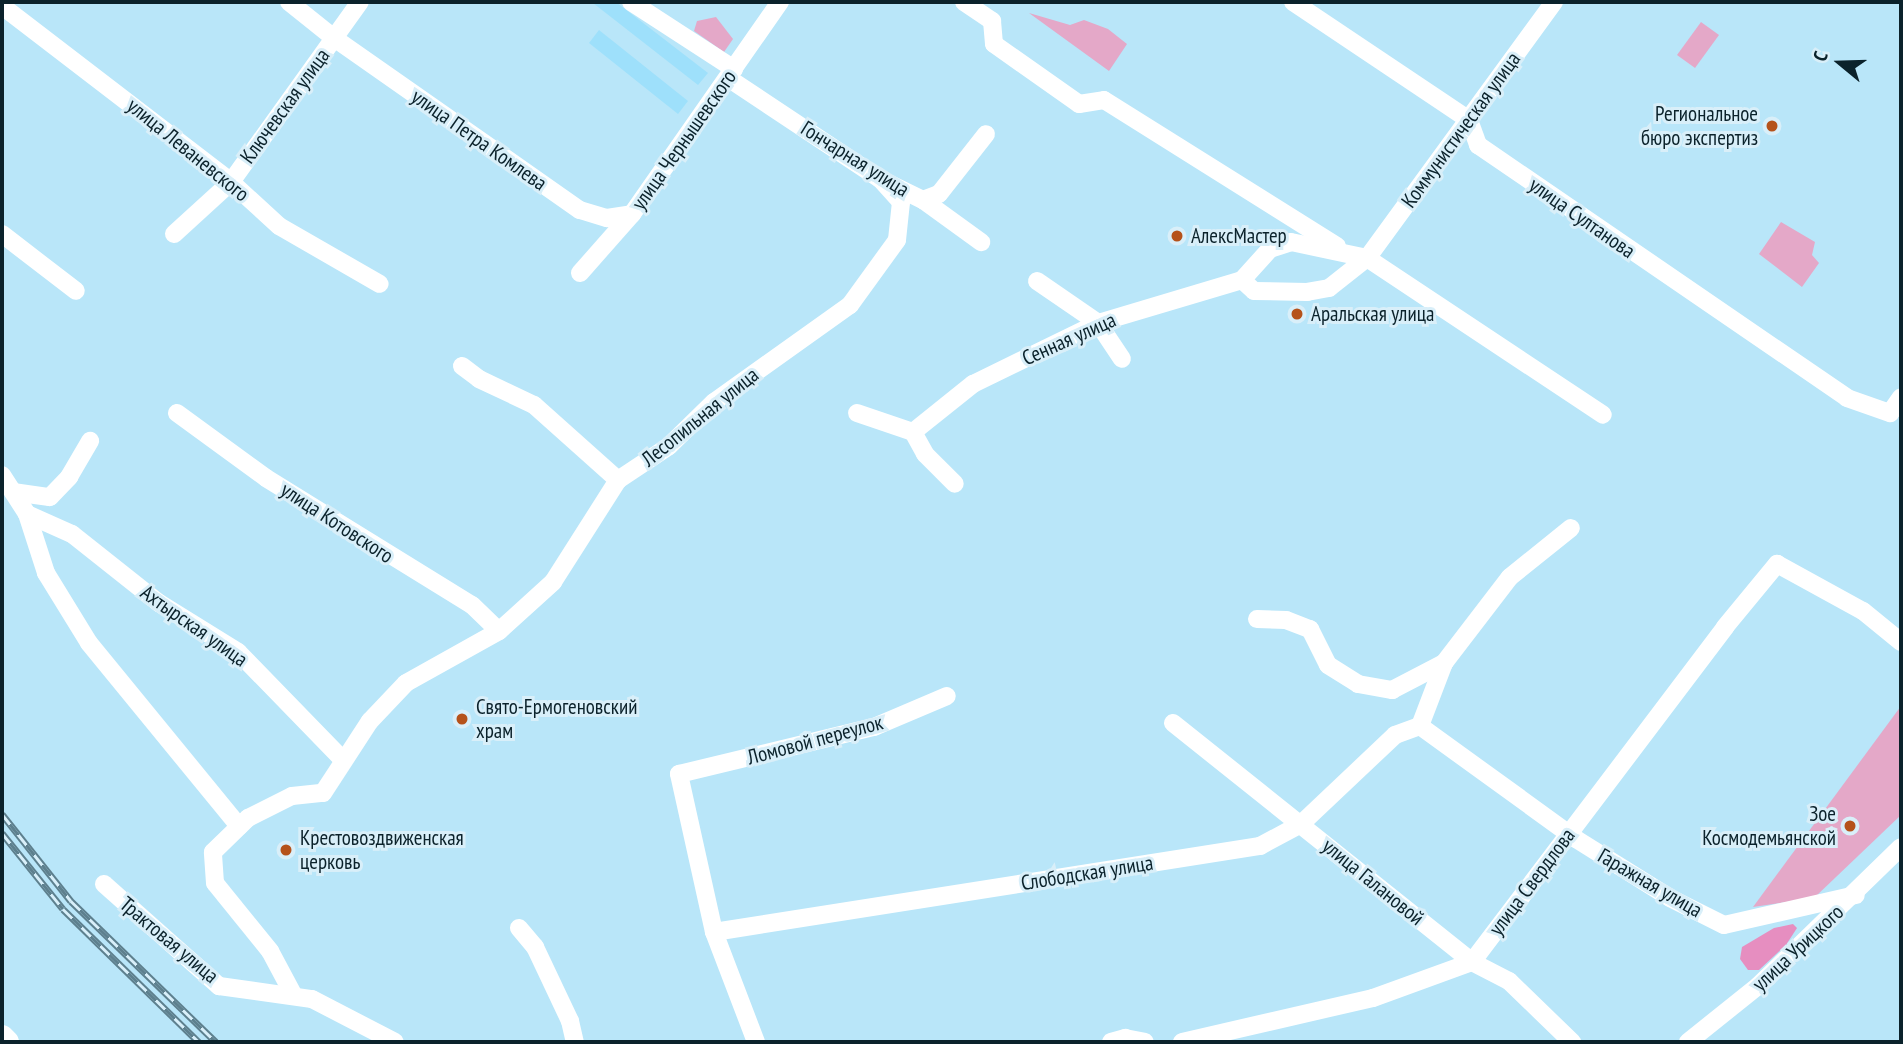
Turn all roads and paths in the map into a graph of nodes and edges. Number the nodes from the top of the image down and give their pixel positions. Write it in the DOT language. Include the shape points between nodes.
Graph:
graph roads {
  1 [pos="289,2"];
  2 [pos="360,2"];
  3 [pos="631,2"];
  4 [pos="780,2"];
  5 [pos="964,2"];
  6 [pos="1293,2"];
  7 [pos="1554,2"];
  8 [pos="2,6"];
  9 [pos="334,38"];
  10 [pos="731,74"];
  11 [pos="1469,120"];
  12 [pos="986,134"];
  13 [pos="880,179"];
  14 [pos="230,182"];
  15 [pos="923,200"];
  16 [pos="632,214"];
  17 [pos="2,234"];
  18 [pos="174,234"];
  19 [pos="981,242"];
  20 [pos="1343,249"];
  21 [pos="1367,258"];
  22 [pos="580,273"];
  23 [pos="1241,280"];
  24 [pos="1037,281"];
  25 [pos="380,284"];
  26 [pos="76,291"];
  27 [pos="1097,323"];
  28 [pos="1122,359"];
  29 [pos="462,366"];
  30 [pos="1901,397"];
  31 [pos="857,412"];
  32 [pos="177,414"];
  33 [pos="1603,415"];
  34 [pos="913,432"];
  35 [pos="90,441"];
  36 [pos="2,475"];
  37 [pos="618,480"];
  38 [pos="955,484"];
  39 [pos="13,492"];
  40 [pos="27,514"];
  41 [pos="1571,528"];
  42 [pos="1257,619"];
  43 [pos="499,631"];
  44 [pos="1901,642"];
  45 [pos="1444,663"];
  46 [pos="947,696"];
  47 [pos="1172,723"];
  48 [pos="1420,726"];
  49 [pos="342,760"];
  50 [pos="1301,824"];
  51 [pos="239,826"];
  52 [pos="1568,833"];
  53 [pos="1901,847"];
  54 [pos="104,884"];
  55 [pos="1856,895"];
  56 [pos="519,928"];
  57 [pos="714,932"];
  58 [pos="1472,962"];
  59 [pos="294,996"];
  60 [pos="2,1037"];
  61 [pos="7,1042"];
  62 [pos="396,1042"];
  63 [pos="575,1042"];
  64 [pos="756,1042"];
  65 [pos="1111,1042"];
  66 [pos="1145,1042"];
  67 [pos="1182,1042"];
  68 [pos="1572,1042"];
  69 [pos="1688,1042"];
  1 -- 9 [label="street, улица Петра Комлева"];
  2 -- 9 [label="street, Ключевская улица"];
  3 -- 10 [label="street, Гончарная улица"];
  4 -- 10 [label="street, улица Чернышевского"];
  5 -- 20 [label="street" via="992,21 994,44 1079,104 1104,100"];
  6 -- 11 [label="street, улица Султанова"];
  7 -- 11 [label="street, Коммунистическая улица"];
  8 -- 14 [label="street, улица Леваневского"];
  9 -- 14 [label="street, Ключевская улица"];
  9 -- 16 [label="street, улица Петра Комлева" via="580,210 607,218"];
  10 -- 13 [label="street, Гончарная улица"];
  10 -- 16 [label="street, улица Чернышевского"];
  11 -- 21 [label="street, Коммунистическая улица"];
  11 -- 30 [label="street, улица Султанова" via="1478,145 1847,398 1890,413"];
  12 -- 15 [label="street" via="939,194"];
  13 -- 15 [label="street, Гончарная улица"];
  13 -- 37 [label="street, Лесопильная улица" via="901,202 897,240 850,305 714,402 669,446"];
  14 -- 18 [label="street, Ключевская улица"];
  14 -- 25 [label="street, улица Леваневского" via="306,244"];
  15 -- 19 [label="street, Гончарная улица"];
  16 -- 22 [label="street, улица Чернышевского"];
  17 -- 26 [label="street"];
  20 -- 21 [label="street"];
  20 -- 23 [label="street" via="1291,242 1270,249"];
  21 -- 23 [label="street" via="1329,288 1307,292 1254,291"];
  21 -- 33 [label="street"];
  23 -- 27 [label="street, Сенная улица"];
  24 -- 27 [label="street"];
  27 -- 28 [label="street"];
  27 -- 34 [label="street, Сенная улица" via="973,384"];
  29 -- 37 [label="street" via="534,405"];
  31 -- 34 [label="street"];
  32 -- 43 [label="street, улица Котовского" via="266,478 472,605"];
  34 -- 38 [label="street" via="925,454"];
  35 -- 39 [label="street" via="69,477 50,497"];
  36 -- 39 [label="street"];
  37 -- 43 [label="street, Лесопильная улица" via="553,582"];
  39 -- 40 [label="street"];
  40 -- 49 [label="street, Ахтырская улица" via="72,534 159,603 238,652"];
  40 -- 51 [label="street" via="46,573 89,643"];
  41 -- 45 [label="street" via="1510,577"];
  42 -- 45 [label="street" via="1286,620 1310,629 1328,665 1358,684 1392,690"];
  43 -- 49 [label="street, Лесопильная улица" via="406,683"];
  44 -- 52 [label="street, улица Свердлова" via="1863,611 1777,564"];
  45 -- 48 [label="street"];
  46 -- 57 [label="street, Ломовой переулок" via="874,727 678,774"];
  47 -- 50 [label="street, улица Галановой"];
  48 -- 50 [label="street, Слободская улица" via="1395,735"];
  48 -- 52 [label="street, Гаражная улица"];
  49 -- 51 [label="street, Лесопильная улица" via="323,793 292,796"];
  50 -- 57 [label="street, Слободская улица" via="1260,846"];
  50 -- 58 [label="street, улица Галановой"];
  51 -- 59 [label="street, Лесопильная улица" via="213,852 215,883 270,951"];
  52 -- 55 [label="street, Гаражная улица" via="1670,898 1724,925"];
  52 -- 58 [label="street, улица Свердлова"];
  53 -- 55 [label="street, улица Урицкого"];
  54 -- 59 [label="street, Трактовая улица" via="219,986"];
  55 -- 69 [label="street, улица Урицкого" via="1758,986"];
  56 -- 63 [label="street" via="535,947 570,1021"];
  57 -- 64 [label="street"];
  58 -- 67 [label="street" via="1373,998"];
  58 -- 68 [label="street, улица Галановой" via="1509,981"];
  59 -- 62 [label="street, Трактовая улица" via="312,999"];
  60 -- 61 [label="street"];
  65 -- 66 [label="street" via="1125,1038"];
}
